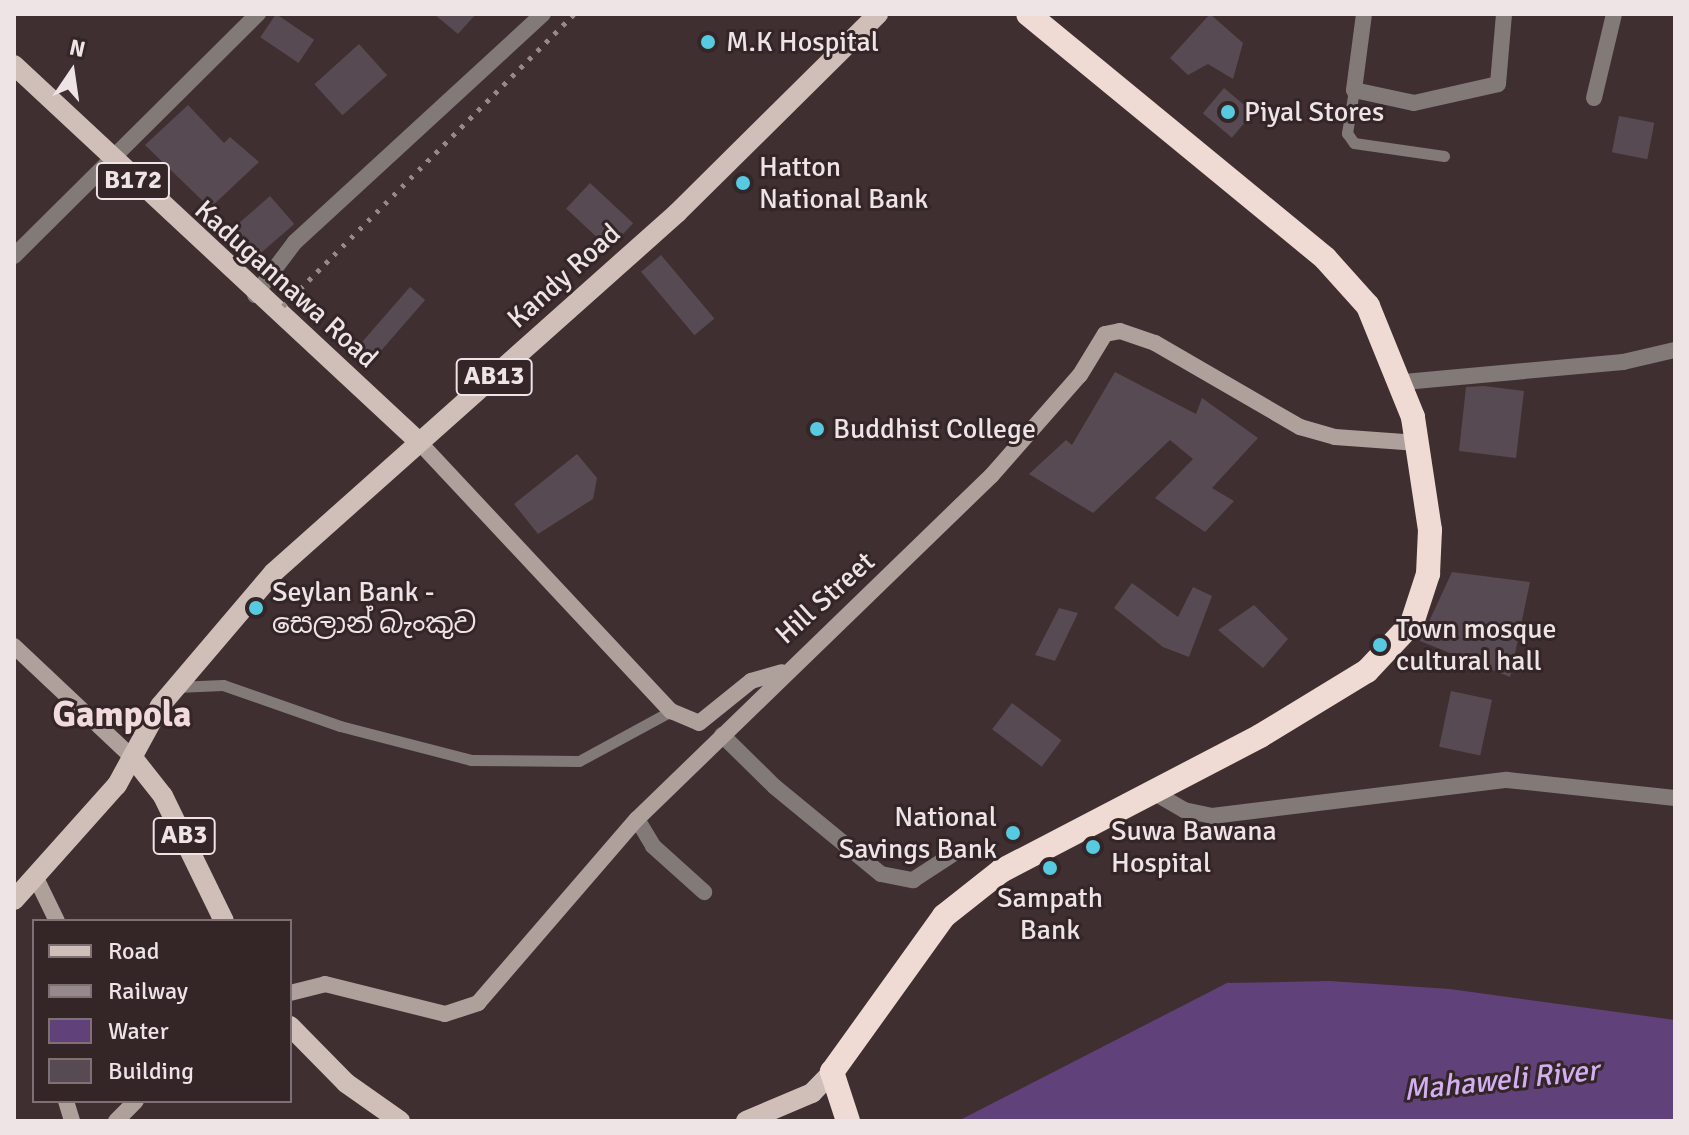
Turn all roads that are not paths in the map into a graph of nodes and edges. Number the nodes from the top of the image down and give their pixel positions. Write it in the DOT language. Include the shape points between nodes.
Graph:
graph roads {
  1 [pos="258,14"];
  2 [pos="543,14"];
  3 [pos="878,14"];
  4 [pos="1028,14"];
  5 [pos="1364,14"];
  6 [pos="1504,14"];
  7 [pos="1614,14"];
  8 [pos="14,65"];
  9 [pos="1354,90"];
  10 [pos="1594,98"];
  11 [pos="1444,156"];
  12 [pos="112,162"];
  13 [pos="14,256"];
  14 [pos="255,295"];
  15 [pos="1675,350"];
  16 [pos="1404,382"];
  17 [pos="419,442"];
  18 [pos="1418,443"];
  19 [pos="14,646"];
  20 [pos="784,671"];
  21 [pos="176,687"];
  22 [pos="671,711"];
  23 [pos="722,735"];
  24 [pos="133,758"];
  25 [pos="1153,792"];
  26 [pos="1675,798"];
  27 [pos="637,819"];
  28 [pos="953,854"];
  29 [pos="36,878"];
  30 [pos="704,892"];
  31 [pos="14,900"];
  32 [pos="56,919"];
  33 [pos="223,919"];
  34 [pos="292,992"];
  35 [pos="292,1028"];
  36 [pos="832,1072"];
  37 [pos="134,1103"];
  38 [pos="847,1118"];
  39 [pos="116,1121"];
  40 [pos="400,1121"];
  41 [pos="746,1121"];
  1 -- 12 [label="street"];
  2 -- 14 [label="street" via="295,242"];
  3 -- 17 [label="main road, Kandy Road / AB13" via="677,213"];
  4 -- 16 [label="highway" via="1325,258 1368,306"];
  5 -- 9 [label="street"];
  6 -- 9 [label="street" via="1504,61 1498,84 1488,91 1414,103"];
  7 -- 10 [label="street"];
  8 -- 12 [label="main road, Kadugannawa Road / B172"];
  9 -- 11 [label="lane" via="1347,133 1354,143"];
  12 -- 13 [label="street"];
  12 -- 14 [label="main road, Kadugannawa Road / B172"];
  14 -- 17 [label="main road, Kadugannawa Road / B172"];
  15 -- 16 [label="street" via="1623,362"];
  16 -- 18 [label="highway"];
  17 -- 21 [label="main road, Kandy Road / AB13" via="273,573"];
  17 -- 22 [label="street"];
  18 -- 20 [label="street, Hill Street" via="1335,437 1300,427 1155,343 1120,331 1105,334 1080,375 992,475"];
  18 -- 25 [label="highway" via="1431,549 1418,607 1398,641 1325,698"];
  19 -- 24 [label="street"];
  20 -- 22 [label="street" via="751,681 699,723"];
  20 -- 23 [label="street, Hill Street"];
  21 -- 22 [label="lane" via="223,685 340,726 471,760 579,761"];
  21 -- 24 [label="main road, Kandy Road / AB13"];
  23 -- 27 [label="street, Hill Street"];
  23 -- 28 [label="street" via="881,874 913,880"];
  24 -- 29 [label="main road, AB13"];
  24 -- 33 [label="main road, AB3" via="163,796"];
  25 -- 26 [label="street" via="1184,810 1212,816 1507,780"];
  25 -- 36 [label="highway" via="1001,871 944,916"];
  27 -- 30 [label="street" via="653,846"];
  27 -- 34 [label="street, Hill Street" via="497,983 464,1012 418,1012 325,984"];
  29 -- 31 [label="main road, AB13"];
  29 -- 32 [label="street"];
  35 -- 40 [label="main road" via="346,1083"];
  36 -- 38 [label="highway"];
  36 -- 41 [label="main road" via="801,1100"];
  37 -- 39 [label="street"];
}
